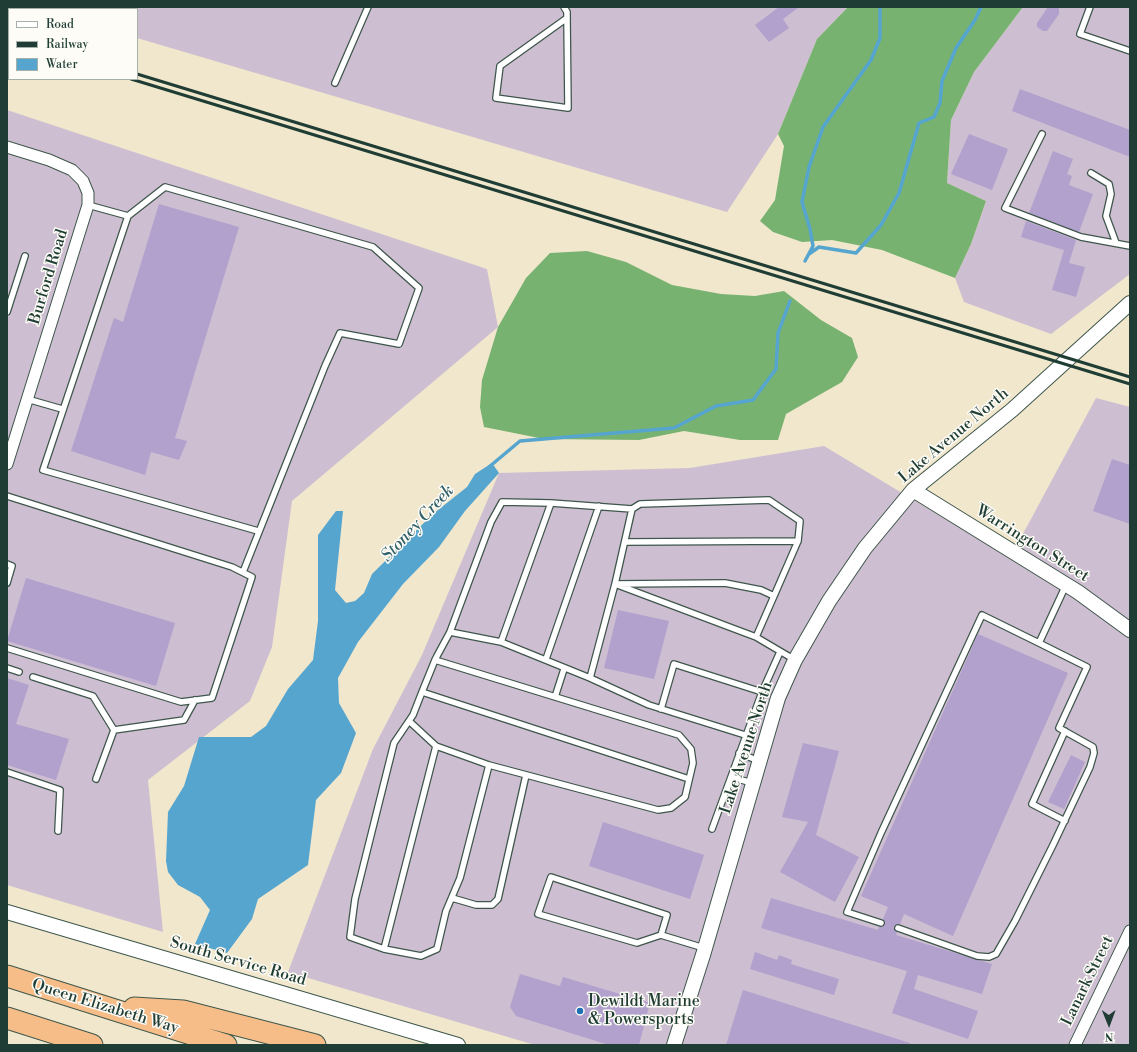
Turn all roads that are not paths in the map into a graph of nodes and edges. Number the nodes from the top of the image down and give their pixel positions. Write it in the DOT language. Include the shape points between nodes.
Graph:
graph roads {
  1 [pos="368,7"];
  2 [pos="564,7"];
  3 [pos="1090,7"];
  4 [pos="567,18"];
  5 [pos="1130,52"];
  6 [pos="335,83"];
  7 [pos="1042,134"];
  8 [pos="7,147"];
  9 [pos="1091,173"];
  10 [pos="88,205"];
  11 [pos="128,216"];
  12 [pos="1116,244"];
  13 [pos="1130,246"];
  14 [pos="25,256"];
  15 [pos="1130,303"];
  16 [pos="7,312"];
  17 [pos="27,399"];
  18 [pos="62,409"];
  19 [pos="7,464"];
  20 [pos="913,490"];
  21 [pos="7,496"];
  22 [pos="551,503"];
  23 [pos="599,506"];
  24 [pos="632,509"];
  25 [pos="258,531"];
  26 [pos="798,541"];
  27 [pos="625,542"];
  28 [pos="7,564"];
  29 [pos="243,572"];
  30 [pos="7,582"];
  31 [pos="615,584"];
  32 [pos="1066,584"];
  33 [pos="774,596"];
  34 [pos="1130,630"];
  35 [pos="450,632"];
  36 [pos="756,637"];
  37 [pos="500,642"];
  38 [pos="1039,643"];
  39 [pos="7,648"];
  40 [pos="780,652"];
  41 [pos="546,659"];
  42 [pos="435,660"];
  43 [pos="795,660"];
  44 [pos="7,668"];
  45 [pos="564,669"];
  46 [pos="19,672"];
  47 [pos="33,677"];
  48 [pos="590,678"];
  49 [pos="422,692"];
  50 [pos="762,692"];
  51 [pos="555,697"];
  52 [pos="195,700"];
  53 [pos="661,709"];
  54 [pos="409,721"];
  55 [pos="114,730"];
  56 [pos="1065,732"];
  57 [pos="745,734"];
  58 [pos="436,746"];
  59 [pos="739,752"];
  60 [pos="759,761"];
  61 [pos="489,765"];
  62 [pos="7,772"];
  63 [pos="526,775"];
  64 [pos="731,777"];
  65 [pos="96,778"];
  66 [pos="689,779"];
  67 [pos="752,783"];
  68 [pos="1065,821"];
  69 [pos="712,829"];
  70 [pos="58,831"];
  71 [pos="452,898"];
  72 [pos="7,912"];
  73 [pos="881,923"];
  74 [pos="898,928"];
  75 [pos="1130,932"];
  76 [pos="661,935"];
  77 [pos="704,948"];
  78 [pos="384,949"];
  79 [pos="7,976"];
  80 [pos="101,1006"];
  81 [pos="7,1018"];
  82 [pos="92,1045"];
  83 [pos="226,1045"];
  84 [pos="315,1045"];
  85 [pos="458,1045"];
  86 [pos="674,1045"];
  87 [pos="1075,1045"];
  1 -- 6 [label="lane"];
  2 -- 4 [label="lane"];
  3 -- 5 [label="lane" via="1080,34"];
  4 -- 4 [label="lane" via="568,108 496,98 500,66"];
  7 -- 12 [label="lane" via="1005,208 1081,236"];
  8 -- 10 [label="street, Burford Road" via="72,170 83,181 88,193"];
  9 -- 12 [label="lane" via="1109,184 1111,194 1106,216"];
  10 -- 11 [label="lane"];
  10 -- 17 [label="street, Burford Road"];
  11 -- 18 [label="lane"];
  11 -- 25 [label="lane" via="165,187 373,247 419,288 400,344 340,333"];
  12 -- 13 [label="lane"];
  14 -- 16 [label="lane"];
  15 -- 20 [label="street, Lake Avenue North" via="1012,410"];
  17 -- 18 [label="lane"];
  17 -- 19 [label="street, Burford Road"];
  18 -- 25 [label="lane" via="43,470"];
  20 -- 32 [label="street, Warrington Street"];
  20 -- 43 [label="street, Lake Avenue North" via="865,548 829,601"];
  21 -- 29 [label="lane"];
  22 -- 23 [label="lane"];
  22 -- 35 [label="lane" via="502,502 491,522"];
  22 -- 37 [label="lane"];
  23 -- 24 [label="lane"];
  23 -- 41 [label="lane"];
  24 -- 26 [label="lane" via="640,504 769,500 800,521"];
  24 -- 27 [label="lane"];
  25 -- 29 [label="lane"];
  26 -- 27 [label="lane"];
  26 -- 33 [label="lane"];
  27 -- 31 [label="lane"];
  28 -- 30 [label="lane" via="12,566"];
  29 -- 52 [label="lane" via="252,577 212,698"];
  31 -- 33 [label="lane" via="725,583 761,590"];
  31 -- 36 [label="lane"];
  31 -- 48 [label="lane"];
  32 -- 34 [label="street, Warrington Street"];
  32 -- 38 [label="lane"];
  33 -- 36 [label="lane"];
  35 -- 37 [label="lane"];
  35 -- 42 [label="lane"];
  36 -- 40 [label="lane"];
  37 -- 41 [label="lane"];
  38 -- 56 [label="lane" via="1087,667 1058,728"];
  38 -- 73 [label="lane" via="982,615 847,912"];
  39 -- 52 [label="lane" via="181,702"];
  40 -- 43 [label="lane"];
  40 -- 50 [label="lane"];
  41 -- 45 [label="lane"];
  42 -- 49 [label="lane"];
  42 -- 51 [label="lane"];
  43 -- 60 [label="street, Lake Avenue North" via="778,698"];
  44 -- 46 [label="lane"];
  45 -- 48 [label="lane"];
  45 -- 51 [label="lane"];
  47 -- 55 [label="lane" via="93,696"];
  48 -- 53 [label="lane"];
  49 -- 54 [label="lane"];
  49 -- 66 [label="lane"];
  50 -- 53 [label="lane" via="674,664"];
  50 -- 57 [label="lane"];
  51 -- 66 [label="lane" via="679,735 691,749 693,763"];
  52 -- 55 [label="lane" via="184,720"];
  53 -- 57 [label="lane"];
  54 -- 58 [label="lane"];
  54 -- 78 [label="lane" via="394,743 355,899 350,937"];
  55 -- 65 [label="lane"];
  56 -- 68 [label="lane" via="1093,747 1094,753"];
  56 -- 68 [label="lane" via="1032,804"];
  57 -- 59 [label="lane"];
  58 -- 61 [label="lane"];
  58 -- 78 [label="lane"];
  59 -- 60 [label="lane"];
  59 -- 64 [label="lane"];
  60 -- 67 [label="street, Lake Avenue North"];
  61 -- 63 [label="lane"];
  61 -- 71 [label="lane" via="460,878"];
  62 -- 70 [label="lane" via="60,790"];
  63 -- 66 [label="lane" via="658,810 671,808 685,797"];
  63 -- 71 [label="lane" via="498,899 492,905 476,905"];
  64 -- 67 [label="lane"];
  64 -- 69 [label="lane"];
  67 -- 77 [label="street, Lake Avenue North"];
  68 -- 74 [label="lane" via="996,954 989,957 977,956"];
  71 -- 78 [label="lane" via="446,911 437,949 421,956"];
  72 -- 85 [label="street, South Service Road"];
  75 -- 87 [label="street, Lanark Street"];
  76 -- 76 [label="lane" via="637,943 538,914 551,877 667,915"];
  76 -- 77 [label="lane"];
  77 -- 86 [label="street, Lake Avenue North"];
  79 -- 80 [label="highway, Queen Elizabeth Way"];
  80 -- 83 [label="highway, Queen Elizabeth Way"];
  80 -- 84 [label="highway" via="183,1011"];
  81 -- 82 [label="highway"];
}
